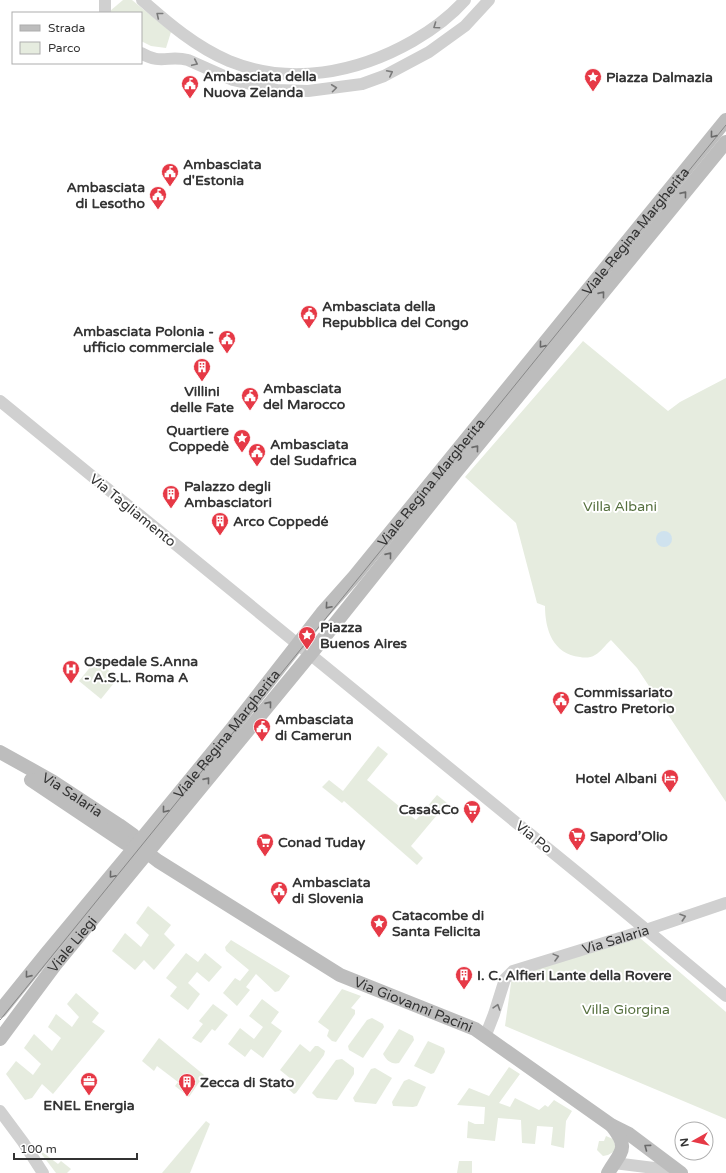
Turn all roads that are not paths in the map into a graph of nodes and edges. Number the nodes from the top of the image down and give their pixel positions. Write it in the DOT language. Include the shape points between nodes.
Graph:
graph roads {
  1 [pos="142,0"];
  2 [pos="465,0"];
  3 [pos="489,0"];
  4 [pos="142,53"];
  5 [pos="726,120"];
  6 [pos="726,142"];
  7 [pos="0,401"];
  8 [pos="297,644"];
  9 [pos="310,654"];
  10 [pos="0,752"];
  11 [pos="0,762"];
  12 [pos="142,850"];
  13 [pos="726,903"];
  14 [pos="262,925"];
  15 [pos="646,930"];
  16 [pos="726,996"];
  17 [pos="0,1011"];
  18 [pos="485,1037"];
  19 [pos="0,1039"];
  20 [pos="0,1111"];
  21 [pos="610,1125"];
  22 [pos="611,1168"];
  23 [pos="680,1172"];
  24 [pos="43,1173"];
  2 -- 1 [label="street, one-way" via="440,23 397,50 375,60 312,74 278,73 240,65 215,54 177,29"];
  4 -- 3 [label="street, one-way" via="157,60 188,60 233,80 277,90 308,90 362,84 384,76 430,52 465,26"];
  5 -- 8 [label="main road, Viale Regina Margherita, one-way"];
  9 -- 6 [label="main road, Viale Regina Margherita, one-way"];
  7 -- 8 [label="street, Via Tagliamento"];
  8 -- 9 [label="street"];
  8 -- 12 [label="main road, Viale Regina Margherita, one-way"];
  12 -- 9 [label="main road, Viale Regina Margherita, one-way"];
  9 -- 15 [label="street, Via Po"];
  10 -- 12 [label="main road, Via Salaria" via="58,785 133,835"];
  11 -- 12 [label="main road, Via Salaria" via="52,793 125,843"];
  12 -- 14 [label="main road, Via Salaria"];
  12 -- 17 [label="main road, Viale Liegi, one-way" via="46,954"];
  12 -- 19 [label="main road, Viale Liegi"];
  15 -- 13 [label="street, Via Salaria, one-way"];
  14 -- 18 [label="main road, Via Giovanni Pacini" via="340,974 470,1027"];
  15 -- 16 [label="street, Via Po"];
  18 -- 15 [label="street, Via Salaria, one-way" via="507,976 516,969"];
  18 -- 21 [label="main road, Via Giovanni Pacini"];
  20 -- 24 [label="street"];
  21 -- 22 [label="main road" via="623,1143 621,1152"];
  23 -- 21 [label="main road, one-way" via="629,1134"];
  22 -- 23 [label="street"];
}
